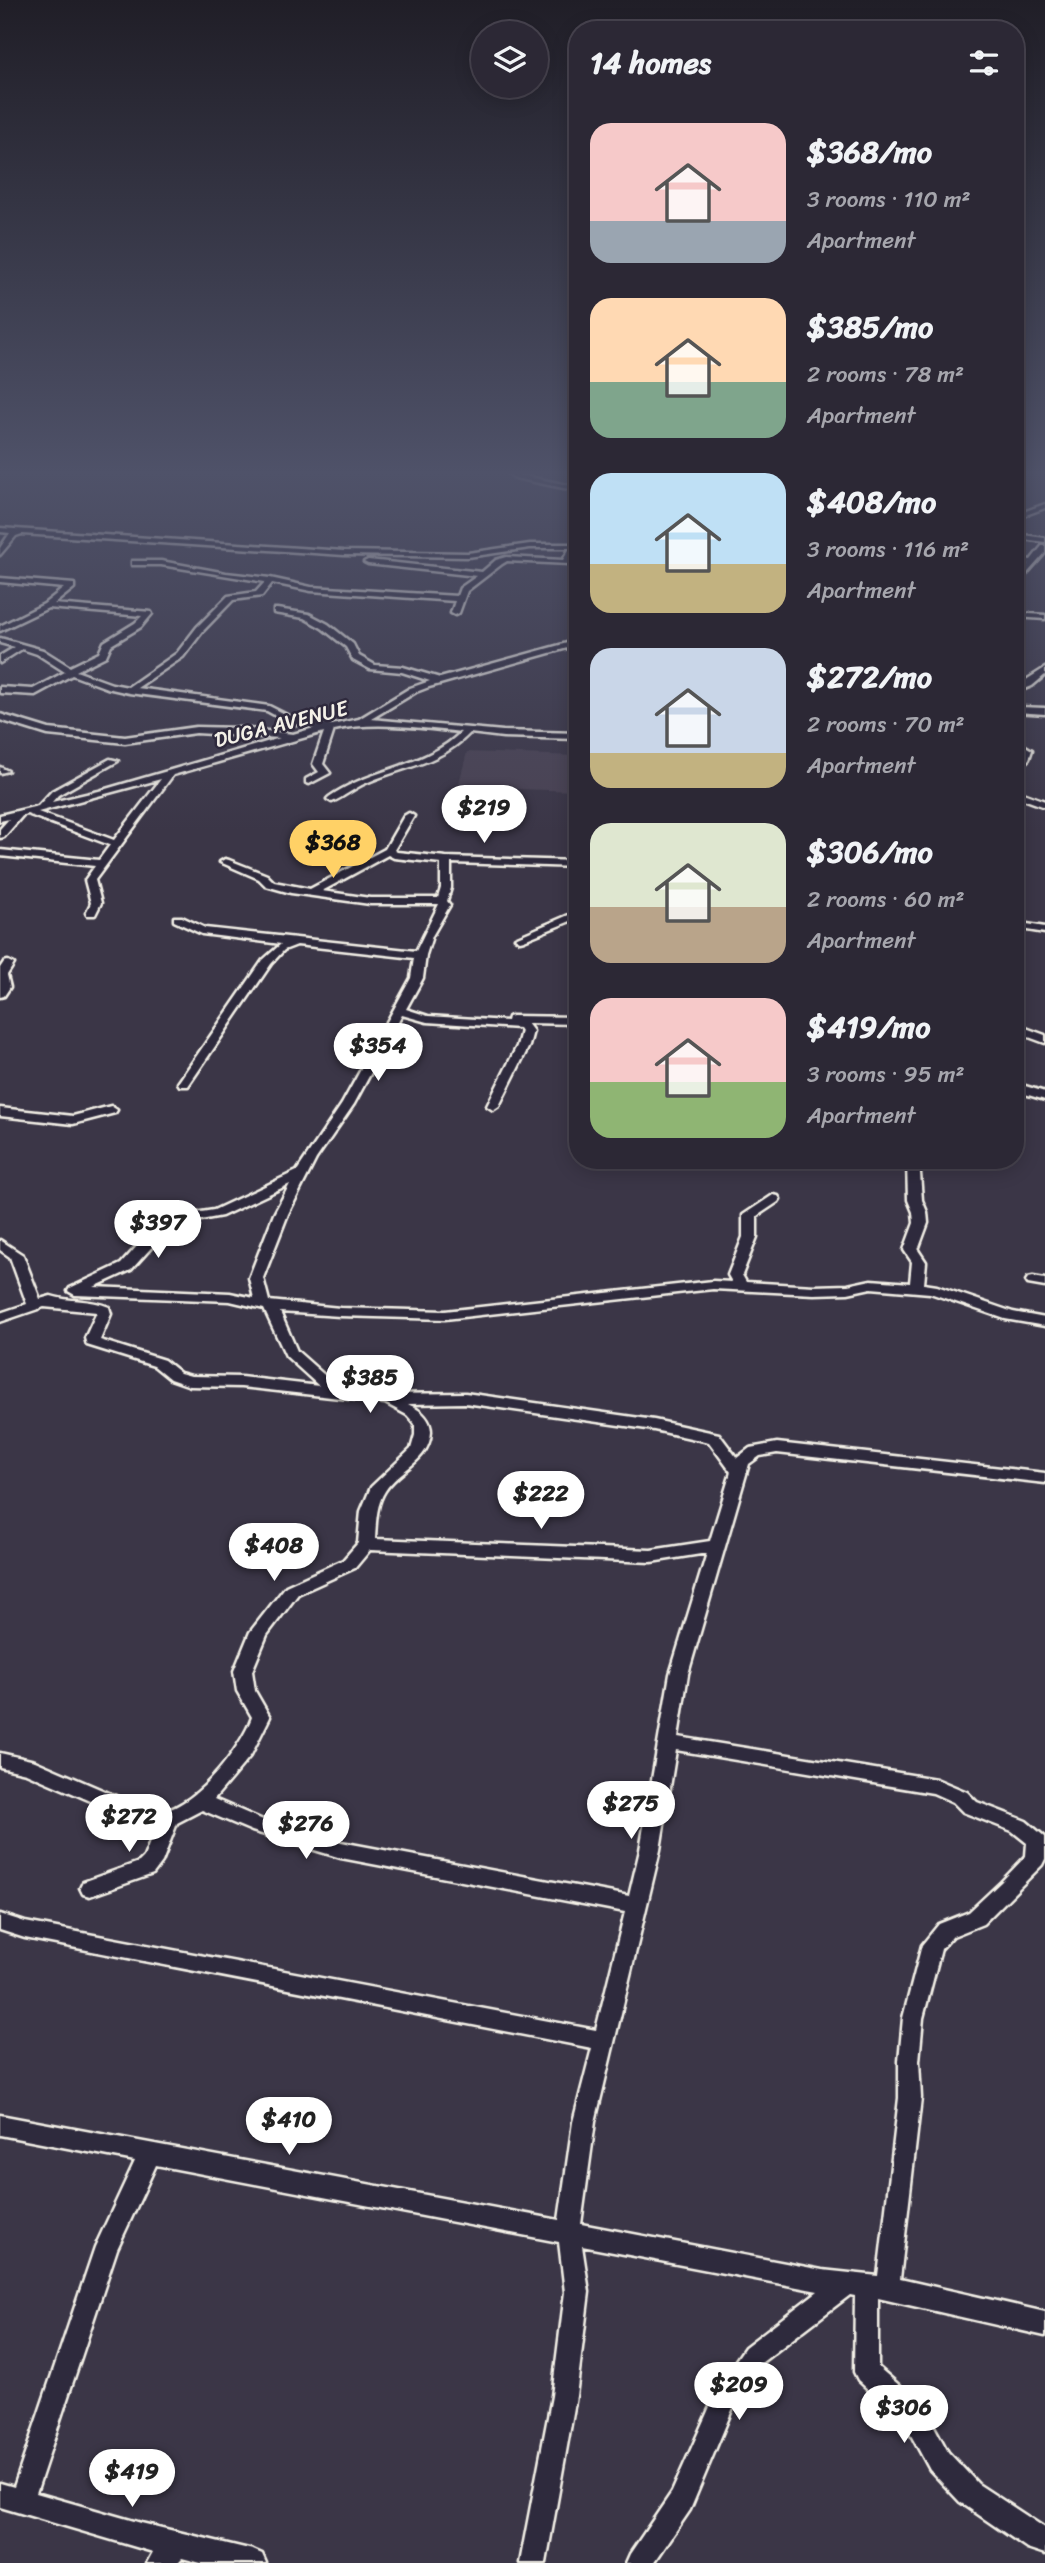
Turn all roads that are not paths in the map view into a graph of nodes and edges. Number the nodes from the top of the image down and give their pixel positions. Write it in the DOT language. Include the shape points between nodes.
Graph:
graph roads {
  1 [pos="63,592"];
  2 [pos="261,592"];
  3 [pos="350,592"];
  4 [pos="462,592"];
  5 [pos="460,599"];
  6 [pos="47,606"];
  7 [pos="277,611"];
  8 [pos="455,613"];
  9 [pos="1024,616"];
  10 [pos="1045,617"];
  11 [pos="0,629"];
  12 [pos="0,640"];
  13 [pos="569,645"];
  14 [pos="22,646"];
  15 [pos="0,660"];
  16 [pos="70,671"];
  17 [pos="1045,671"];
  18 [pos="439,681"];
  19 [pos="1024,686"];
  20 [pos="0,690"];
  21 [pos="129,690"];
  22 [pos="1024,710"];
  23 [pos="1045,711"];
  24 [pos="0,717"];
  25 [pos="359,722"];
  26 [pos="330,727"];
  27 [pos="467,731"];
  28 [pos="296,736"];
  29 [pos="569,736"];
  30 [pos="113,761"];
  31 [pos="170,773"];
  32 [pos="309,781"];
  33 [pos="1024,796"];
  34 [pos="332,799"];
  35 [pos="1045,804"];
  36 [pos="30,811"];
  37 [pos="410,816"];
  38 [pos="0,818"];
  39 [pos="0,835"];
  40 [pos="116,844"];
  41 [pos="389,851"];
  42 [pos="0,853"];
  43 [pos="446,860"];
  44 [pos="225,862"];
  45 [pos="101,863"];
  46 [pos="569,864"];
  47 [pos="312,893"];
  48 [pos="442,901"];
  49 [pos="91,913"];
  50 [pos="569,918"];
  51 [pos="178,919"];
  52 [pos="1024,926"];
  53 [pos="1045,930"];
  54 [pos="520,938"];
  55 [pos="296,942"];
  56 [pos="420,955"];
  57 [pos="8,964"];
  58 [pos="0,994"];
  59 [pos="398,1010"];
  60 [pos="489,1019"];
  61 [pos="569,1021"];
  62 [pos="1024,1031"];
  63 [pos="1045,1039"];
  64 [pos="184,1083"];
  65 [pos="1024,1090"];
  66 [pos="1045,1096"];
  67 [pos="493,1106"];
  68 [pos="111,1110"];
  69 [pos="0,1112"];
  70 [pos="913,1169"];
  71 [pos="302,1174"];
  72 [pos="773,1199"];
  73 [pos="0,1244"];
  74 [pos="741,1285"];
  75 [pos="917,1286"];
  76 [pos="75,1291"];
  77 [pos="39,1304"];
  78 [pos="267,1305"];
  79 [pos="0,1318"];
  80 [pos="1045,1322"];
  81 [pos="335,1392"];
  82 [pos="389,1399"];
  83 [pos="739,1472"];
  84 [pos="1045,1478"];
  85 [pos="366,1544"];
  86 [pos="717,1546"];
  87 [pos="668,1742"];
  88 [pos="0,1760"];
  89 [pos="201,1801"];
  90 [pos="169,1819"];
  91 [pos="90,1888"];
  92 [pos="636,1906"];
  93 [pos="0,1922"];
  94 [pos="603,2041"];
  95 [pos="0,2125"];
  96 [pos="150,2153"];
  97 [pos="569,2231"];
  98 [pos="867,2286"];
  99 [pos="1045,2324"];
  100 [pos="11,2498"];
  101 [pos="1045,2541"];
  102 [pos="169,2554"];
  103 [pos="253,2563"];
  104 [pos="533,2563"];
  105 [pos="639,2563"];
  1 -- 6 [label="street"];
  2 -- 21 [label="street" via="231,598 180,655"];
  3 -- 5 [label="street"];
  4 -- 5 [label="street"];
  5 -- 8 [label="street"];
  6 -- 11 [label="street"];
  6 -- 16 [label="street" via="148,614 107,644 103,654"];
  7 -- 18 [label="street" via="306,616 325,626 350,646 356,659 373,667"];
  9 -- 10 [label="street"];
  12 -- 14 [label="street"];
  13 -- 18 [label="street"];
  14 -- 15 [label="street"];
  14 -- 16 [label="street"];
  16 -- 20 [label="street" via="35,692"];
  16 -- 21 [label="street"];
  17 -- 19 [label="street"];
  18 -- 25 [label="street" via="413,690"];
  21 -- 26 [label="street" via="269,709 296,722"];
  22 -- 23 [label="street"];
  24 -- 28 [label="street" via="48,732 111,739 196,730"];
  25 -- 26 [label="street, DUGA AVENUE"];
  25 -- 27 [label="street, DUGA AVENUE"];
  26 -- 28 [label="street, DUGA AVENUE"];
  26 -- 32 [label="street" via="318,764 325,773"];
  27 -- 29 [label="street, DUGA AVENUE"];
  27 -- 34 [label="street" via="452,748"];
  28 -- 31 [label="street, DUGA AVENUE"];
  30 -- 36 [label="street"];
  31 -- 36 [label="street, DUGA AVENUE"];
  31 -- 40 [label="street"];
  33 -- 35 [label="street"];
  36 -- 38 [label="street, DUGA AVENUE"];
  36 -- 39 [label="street"];
  36 -- 40 [label="street"];
  37 -- 41 [label="street"];
  40 -- 45 [label="street"];
  41 -- 43 [label="street" via="404,858"];
  41 -- 47 [label="street"];
  42 -- 45 [label="street"];
  43 -- 46 [label="street"];
  43 -- 48 [label="street"];
  44 -- 47 [label="street" via="270,884"];
  45 -- 49 [label="street" via="90,880 96,902"];
  47 -- 48 [label="street" via="370,901"];
  48 -- 56 [label="street" via="445,905"];
  50 -- 54 [label="street"];
  51 -- 55 [label="street" via="202,931"];
  52 -- 53 [label="street"];
  55 -- 56 [label="street"];
  55 -- 64 [label="street" via="280,948 267,962"];
  56 -- 59 [label="street" via="417,978"];
  57 -- 58 [label="street" via="1,975 4,987"];
  59 -- 67 [label="street" via="427,1019 523,1024 527,1031 523,1046"];
  59 -- 71 [label="street" via="348,1104"];
  60 -- 61 [label="street"];
  62 -- 63 [label="street"];
  65 -- 66 [label="street"];
  68 -- 69 [label="street" via="73,1121"];
  70 -- 75 [label="street" via="920,1212 911,1250 919,1262"];
  71 -- 76 [label="street" via="217,1213 163,1227 126,1267"];
  71 -- 78 [label="street" via="256,1278"];
  72 -- 74 [label="street" via="750,1215 751,1237 735,1275"];
  73 -- 77 [label="street" via="16,1255"];
  74 -- 75 [label="street" via="803,1290 871,1284"];
  74 -- 78 [label="street" via="445,1315"];
  75 -- 80 [label="street" via="1010,1316"];
  76 -- 77 [label="street"];
  76 -- 78 [label="street" via="230,1297"];
  77 -- 79 [label="street"];
  77 -- 81 [label="street" via="104,1310 92,1342 159,1363 190,1381"];
  78 -- 81 [label="street" via="291,1353"];
  81 -- 82 [label="street"];
  82 -- 83 [label="street" via="465,1398 706,1435 714,1438"];
  82 -- 85 [label="street" via="423,1423 423,1435 418,1451 379,1487 369,1511"];
  83 -- 84 [label="street" via="742,1462 755,1452 777,1448"];
  83 -- 86 [label="street"];
  85 -- 86 [label="street" via="651,1556"];
  85 -- 89 [label="street" via="349,1564 292,1590 260,1632 243,1671 260,1725"];
  86 -- 87 [label="street" via="679,1674"];
  87 -- 92 [label="street"];
  87 -- 98 [label="street" via="936,1786 970,1807 1019,1826 1037,1840 1035,1859 1008,1888 976,1918 946,1930 932,1945 912,2018 911,2098"];
  88 -- 90 [label="street" via="29,1766 151,1819"];
  89 -- 90 [label="street"];
  89 -- 92 [label="street" via="259,1826 341,1850"];
  90 -- 91 [label="street" via="146,1868"];
  92 -- 94 [label="street"];
  93 -- 94 [label="street"];
  94 -- 97 [label="street" via="584,2122"];
  95 -- 96 [label="street"];
  96 -- 97 [label="street"];
  96 -- 100 [label="street" via="106,2247"];
  97 -- 98 [label="street"];
  97 -- 104 [label="street" via="577,2292 564,2396"];
  98 -- 99 [label="street"];
  98 -- 101 [label="street" via="866,2372 914,2414 939,2461 969,2493"];
  98 -- 105 [label="street" via="753,2355 729,2390 681,2501"];
  100 -- 102 [label="street"];
  102 -- 103 [label="street"];
}
